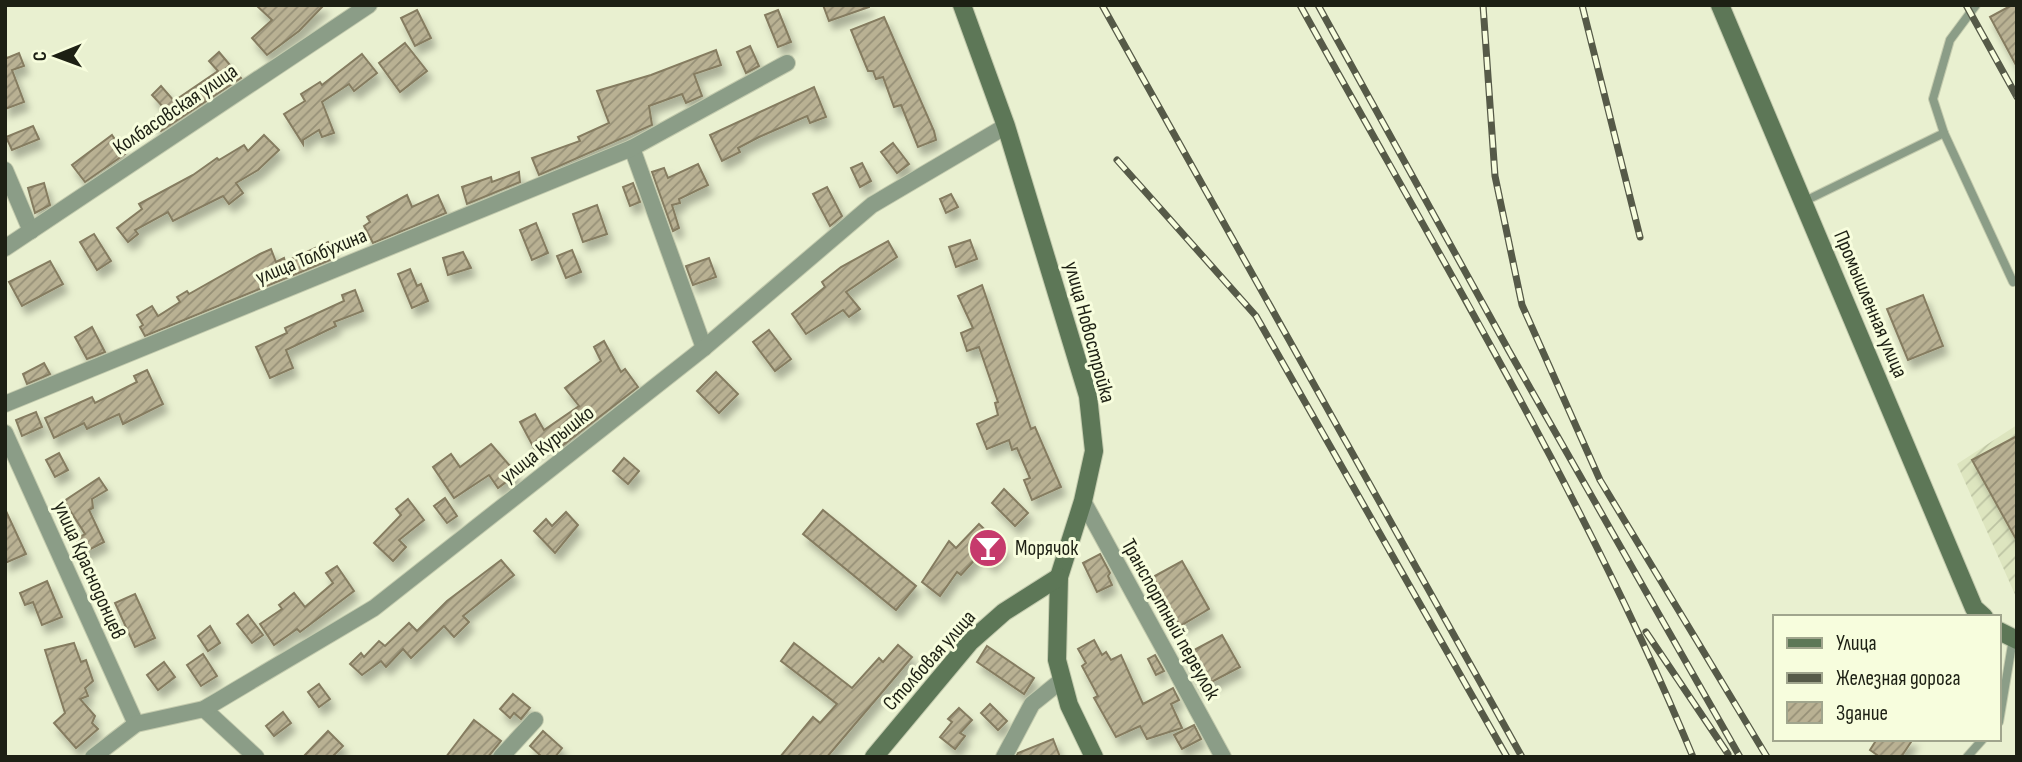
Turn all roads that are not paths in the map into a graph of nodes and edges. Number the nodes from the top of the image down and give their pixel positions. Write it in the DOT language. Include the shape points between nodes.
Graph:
graph roads {
  1 [pos="369,5"];
  2 [pos="962,5"];
  3 [pos="1720,5"];
  4 [pos="1976,5"];
  5 [pos="787,63"];
  6 [pos="1006,126"];
  7 [pos="1944,133"];
  8 [pos="632,148"];
  9 [pos="5,170"];
  10 [pos="1803,202"];
  11 [pos="31,231"];
  12 [pos="5,248"];
  13 [pos="2013,282"];
  14 [pos="704,348"];
  15 [pos="5,404"];
  16 [pos="5,433"];
  17 [pos="1083,501"];
  18 [pos="1059,577"];
  19 [pos="1982,615"];
  20 [pos="2010,637"];
  21 [pos="1062,680"];
  22 [pos="2001,707"];
  23 [pos="204,709"];
  24 [pos="535,720"];
  25 [pos="136,724"];
  26 [pos="1981,741"];
  27 [pos="93,757"];
  28 [pos="256,757"];
  29 [pos="502,757"];
  30 [pos="874,757"];
  31 [pos="1004,757"];
  32 [pos="1094,757"];
  33 [pos="1223,757"];
  34 [pos="1967,757"];
  1 -- 11 [label="street, Колбасовская улица"];
  2 -- 6 [label="main road, улица Новостройка"];
  3 -- 10 [label="main road, Промышленная улица"];
  4 -- 7 [label="lane" via="1950,40 1933,99"];
  5 -- 8 [label="street, улица Толбухина"];
  6 -- 14 [label="street, улица Курышко" via="872,205"];
  6 -- 17 [label="main road, улица Новостройка" via="1088,396 1094,452"];
  7 -- 10 [label="lane"];
  7 -- 13 [label="lane"];
  8 -- 14 [label="street"];
  8 -- 15 [label="street, улица Толбухина"];
  9 -- 11 [label="street"];
  10 -- 19 [label="main road, Промышленная улица" via="1974,608"];
  11 -- 12 [label="street, Колбасовская улица"];
  14 -- 23 [label="street, улица Курышко" via="374,608"];
  16 -- 25 [label="street, улица Краснодонцев"];
  17 -- 18 [label="main road, улица Новостройка"];
  17 -- 33 [label="street, Транспортный переулок"];
  18 -- 21 [label="main road, улица Новостройка" via="1057,660"];
  18 -- 30 [label="main road, Столбовая улица" via="1004,612 970,642"];
  20 -- 22 [label="lane"];
  21 -- 31 [label="street" via="1032,704"];
  21 -- 32 [label="main road, улица Новостройка"];
  23 -- 25 [label="street, улица Курышко"];
  23 -- 28 [label="street"];
  24 -- 29 [label="street"];
  25 -- 27 [label="street, улица Курышко"];
  26 -- 34 [label="lane"];
}
